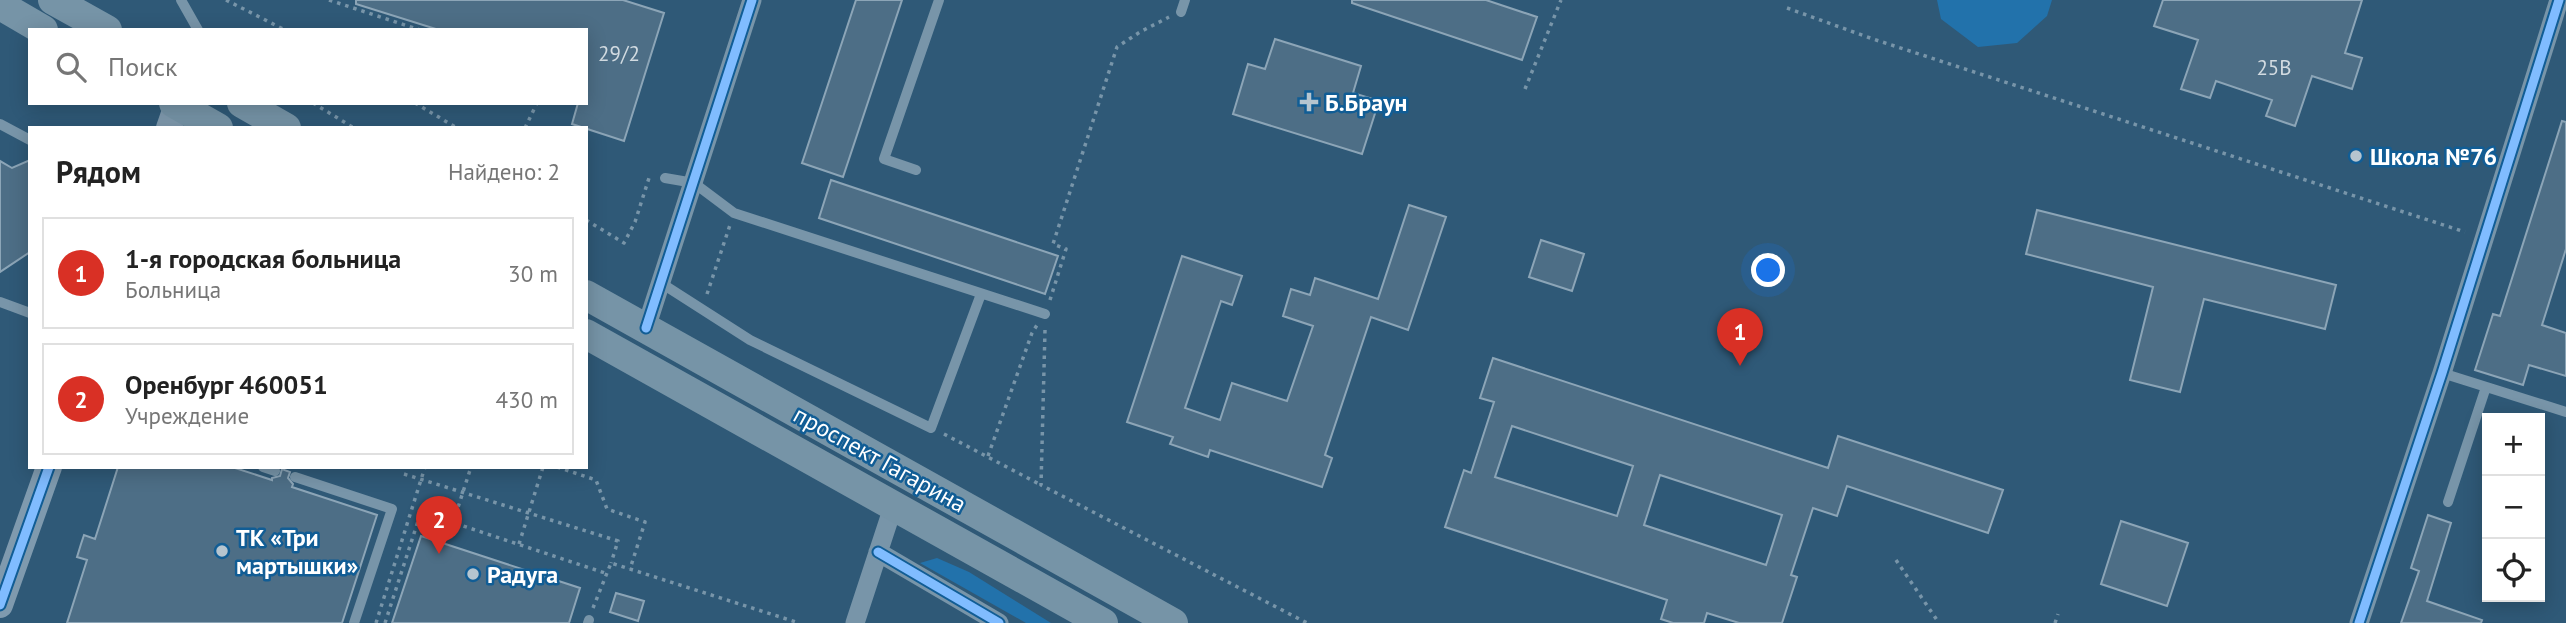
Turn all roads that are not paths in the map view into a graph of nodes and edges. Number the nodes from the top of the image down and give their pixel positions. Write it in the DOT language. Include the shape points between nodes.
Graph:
graph roads {
  1 [pos="54,0"];
  2 [pos="181,0"];
  3 [pos="939,0"];
  4 [pos="1185,0"];
  5 [pos="2559,0"];
  6 [pos="748,3"];
  7 [pos="0,5"];
  8 [pos="1181,12"];
  9 [pos="40,28"];
  10 [pos="103,28"];
  11 [pos="197,28"];
  12 [pos="246,105"];
  13 [pos="175,110"];
  14 [pos="0,124"];
  15 [pos="213,126"];
  16 [pos="282,126"];
  17 [pos="28,139"];
  18 [pos="916,170"];
  19 [pos="664,178"];
  20 [pos="694,183"];
  21 [pos="661,283"];
  22 [pos="981,294"];
  23 [pos="588,296"];
  24 [pos="0,302"];
  25 [pos="28,309"];
  26 [pos="1045,314"];
  27 [pos="646,328"];
  28 [pos="588,335"];
  29 [pos="630,359"];
  30 [pos="2442,373"];
  31 [pos="2486,387"];
  32 [pos="2566,412"];
  33 [pos="48,469"];
  34 [pos="269,469"];
  35 [pos="275,471"];
  36 [pos="295,477"];
  37 [pos="2448,502"];
  38 [pos="894,504"];
  39 [pos="878,552"];
  40 [pos="0,606"];
  41 [pos="354,623"];
  42 [pos="855,623"];
  43 [pos="999,623"];
  44 [pos="1102,623"];
  45 [pos="1173,623"];
  46 [pos="2359,623"];
  1 -- 10 [label="main road"];
  2 -- 11 [label="lane"];
  3 -- 18 [label="lane" via="884,159"];
  4 -- 8 [label="lane"];
  5 -- 30 [label="street"];
  6 -- 20 [label="street"];
  7 -- 9 [label="main road"];
  12 -- 16 [label="main road"];
  13 -- 15 [label="main road"];
  14 -- 17 [label="lane"];
  19 -- 20 [label="lane"];
  20 -- 21 [label="street"];
  20 -- 22 [label="lane" via="734,214"];
  21 -- 22 [label="lane" via="750,340 931,428"];
  21 -- 27 [label="street"];
  22 -- 26 [label="lane"];
  23 -- 27 [label="main road, проспект Гагарина"];
  24 -- 25 [label="lane"];
  27 -- 29 [label="main road"];
  27 -- 45 [label="main road, проспект Гагарина"];
  28 -- 29 [label="main road, проспект Гагарина"];
  29 -- 38 [label="main road, проспект Гагарина"];
  30 -- 31 [label="lane"];
  30 -- 46 [label="street"];
  31 -- 32 [label="lane"];
  31 -- 37 [label="lane"];
  33 -- 40 [label="street"];
  34 -- 35 [label="lane"];
  36 -- 41 [label="lane" via="392,509"];
  38 -- 39 [label="street"];
  38 -- 44 [label="main road, проспект Гагарина"];
  39 -- 42 [label="street"];
  39 -- 43 [label="street"];
}
